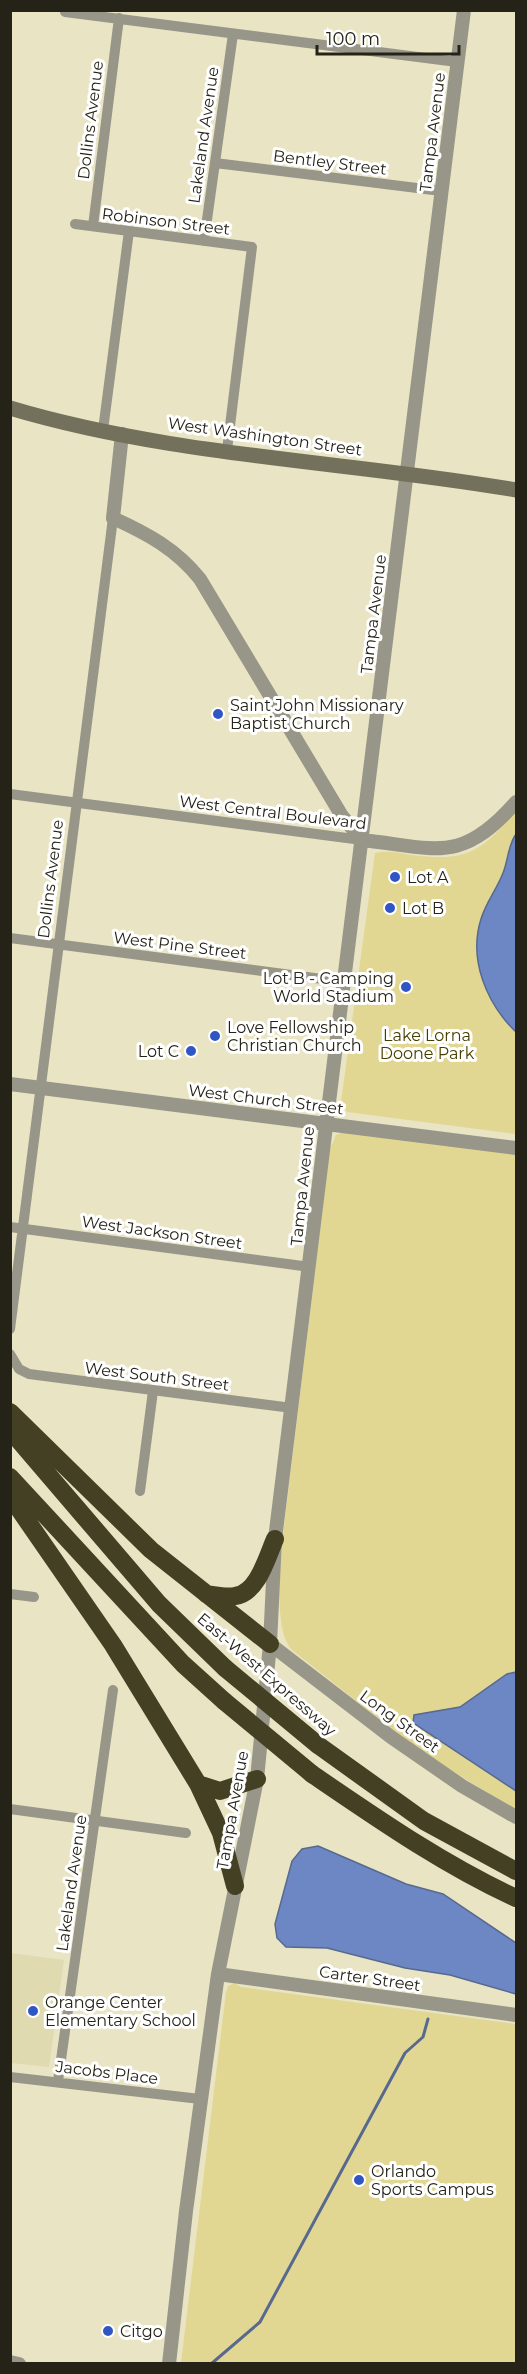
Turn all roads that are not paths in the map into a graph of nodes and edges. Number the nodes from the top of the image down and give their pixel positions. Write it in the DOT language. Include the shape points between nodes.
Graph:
graph roads {
  1 [pos="464,10"];
  2 [pos="65,12"];
  3 [pos="119,18"];
  4 [pos="233,34"];
  5 [pos="457,62"];
  6 [pos="215,163"];
  7 [pos="441,191"];
  8 [pos="75,224"];
  9 [pos="93,226"];
  10 [pos="129,231"];
  11 [pos="204,241"];
  12 [pos="10,408"];
  13 [pos="103,430"];
  14 [pos="122,434"];
  15 [pos="227,450"];
  16 [pos="408,472"];
  17 [pos="516,490"];
  18 [pos="113,518"];
  19 [pos="10,794"];
  20 [pos="76,802"];
  21 [pos="516,802"];
  22 [pos="362,840"];
  23 [pos="10,938"];
  24 [pos="59,944"];
  25 [pos="345,981"];
  26 [pos="10,1084"];
  27 [pos="40,1088"];
  28 [pos="326,1124"];
  29 [pos="516,1148"];
  30 [pos="10,1227"];
  31 [pos="23,1228"];
  32 [pos="310,1267"];
  33 [pos="10,1329"];
  34 [pos="10,1354"];
  35 [pos="153,1391"];
  36 [pos="292,1408"];
  37 [pos="10,1412"];
  38 [pos="10,1430"];
  39 [pos="10,1477"];
  40 [pos="140,1491"];
  41 [pos="10,1496"];
  42 [pos="275,1539"];
  43 [pos="10,1594"];
  44 [pos="206,1594"];
  45 [pos="34,1597"];
  46 [pos="270,1644"];
  47 [pos="113,1690"];
  48 [pos="257,1779"];
  49 [pos="198,1784"];
  50 [pos="10,1809"];
  51 [pos="516,1817"];
  52 [pos="95,1821"];
  53 [pos="186,1833"];
  54 [pos="516,1871"];
  55 [pos="235,1886"];
  56 [pos="516,1898"];
  57 [pos="218,1974"];
  58 [pos="516,2015"];
  59 [pos="10,2077"];
  60 [pos="58,2081"];
  61 [pos="200,2099"];
  62 [pos="10,2362"];
  63 [pos="19,2364"];
  64 [pos="169,2364"];
  1 -- 5 [label="street, Tampa Avenue"];
  2 -- 3 [label="street"];
  3 -- 4 [label="street"];
  3 -- 9 [label="street, Dollins Avenue"];
  4 -- 5 [label="street"];
  4 -- 6 [label="street, Lakeland Avenue"];
  5 -- 7 [label="street, Tampa Avenue"];
  6 -- 7 [label="street, Bentley Street"];
  6 -- 11 [label="street, Lakeland Avenue"];
  7 -- 16 [label="street, Tampa Avenue"];
  8 -- 9 [label="street, Robinson Street"];
  9 -- 10 [label="street, Robinson Street"];
  10 -- 11 [label="street, Robinson Street"];
  10 -- 13 [label="street"];
  11 -- 15 [label="street, Robinson Street" via="252,247"];
  12 -- 13 [label="main road, West Washington Street"];
  13 -- 14 [label="main road, West Washington Street"];
  14 -- 15 [label="main road, West Washington Street"];
  14 -- 18 [label="street, Dollins Avenue"];
  15 -- 16 [label="main road, West Washington Street"];
  16 -- 17 [label="main road, West Washington Street"];
  16 -- 22 [label="street, Tampa Avenue"];
  18 -- 20 [label="street, Dollins Avenue"];
  18 -- 22 [label="street" via="186,560 342,816"];
  19 -- 20 [label="street, West Central Boulevard"];
  20 -- 22 [label="street, West Central Boulevard"];
  20 -- 24 [label="street, Dollins Avenue"];
  21 -- 22 [label="street, West Central Boulevard" via="481,836 453,848"];
  22 -- 25 [label="street, Tampa Avenue"];
  23 -- 24 [label="street, West Pine Street"];
  24 -- 25 [label="street, West Pine Street"];
  24 -- 27 [label="street, Dollins Avenue"];
  25 -- 28 [label="street, Tampa Avenue"];
  26 -- 27 [label="street, West Church Street"];
  27 -- 28 [label="street, West Church Street"];
  27 -- 31 [label="street, Dollins Avenue"];
  28 -- 29 [label="street, West Church Street"];
  28 -- 32 [label="street, Tampa Avenue"];
  30 -- 31 [label="street, West Jackson Street"];
  31 -- 32 [label="street, West Jackson Street"];
  31 -- 33 [label="street, Dollins Avenue"];
  32 -- 36 [label="street, Tampa Avenue"];
  34 -- 35 [label="street, West South Street" via="19,1369 42,1377"];
  35 -- 36 [label="street, West South Street"];
  35 -- 40 [label="street"];
  36 -- 42 [label="street, Tampa Avenue"];
  37 -- 44 [label="highway" via="151,1550"];
  38 -- 54 [label="highway, East-West Expressway, bridge" via="159,1604 225,1668 318,1745 424,1821"];
  39 -- 56 [label="highway, bridge" via="183,1664 224,1701 312,1774 397,1831"];
  41 -- 49 [label="highway" via="100,1626"];
  42 -- 44 [label="highway" via="249,1589 236,1596"];
  42 -- 46 [label="street, Tampa Avenue"];
  43 -- 45 [label="street"];
  44 -- 46 [label="highway"];
  46 -- 48 [label="street, Tampa Avenue"];
  46 -- 51 [label="street, Long Street" via="391,1737"];
  47 -- 52 [label="street, Lakeland Avenue"];
  48 -- 49 [label="highway" via="220,1791"];
  48 -- 55 [label="street, Tampa Avenue"];
  49 -- 55 [label="highway" via="221,1833"];
  50 -- 52 [label="street"];
  52 -- 53 [label="street"];
  52 -- 60 [label="street, Lakeland Avenue"];
  55 -- 57 [label="street, Tampa Avenue"];
  57 -- 58 [label="street, Carter Street"];
  57 -- 61 [label="street, Tampa Avenue"];
  59 -- 60 [label="street, Jacobs Place"];
  60 -- 61 [label="street, Jacobs Place"];
  61 -- 64 [label="street, Tampa Avenue"];
  62 -- 63 [label="street"];
}
